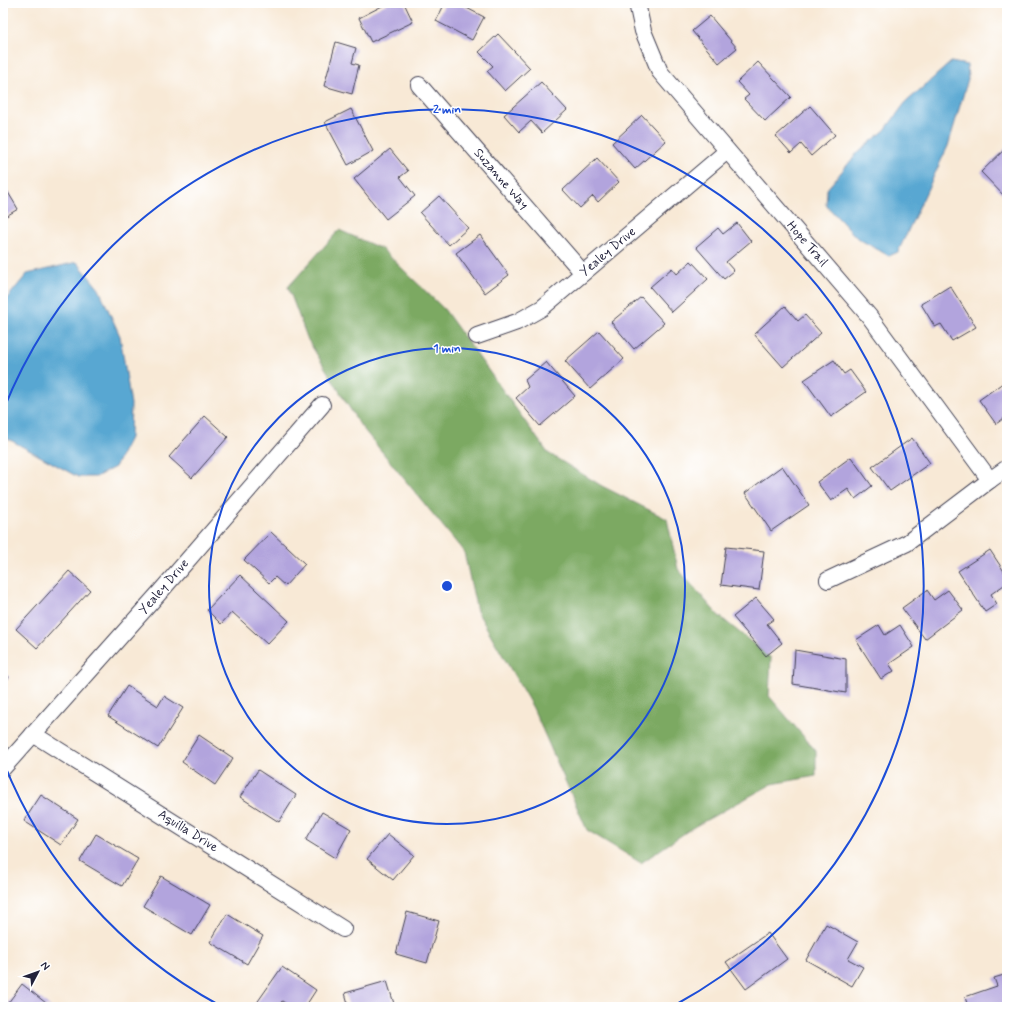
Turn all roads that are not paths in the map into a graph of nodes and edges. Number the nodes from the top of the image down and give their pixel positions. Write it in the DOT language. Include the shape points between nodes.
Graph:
graph roads {
  1 [pos="637,3"];
  2 [pos="419,85"];
  3 [pos="727,151"];
  4 [pos="583,273"];
  5 [pos="477,336"];
  6 [pos="322,405"];
  7 [pos="1007,468"];
  8 [pos="990,480"];
  9 [pos="828,580"];
  10 [pos="33,734"];
  11 [pos="3,768"];
  12 [pos="343,929"];
  1 -- 3 [label="street, Hope Trail" via="643,31 660,72"];
  2 -- 4 [label="street, Suzanne Way"];
  3 -- 4 [label="street, Yealey Drive"];
  3 -- 8 [label="street, Hope Trail" via="869,316"];
  4 -- 5 [label="street, Yealey Drive" via="542,308 517,322"];
  6 -- 10 [label="street, Yealey Drive"];
  7 -- 8 [label="street"];
  8 -- 9 [label="street" via="907,543"];
  10 -- 11 [label="street, Yealey Drive"];
  10 -- 12 [label="street, Aquilla Drive"];
}
